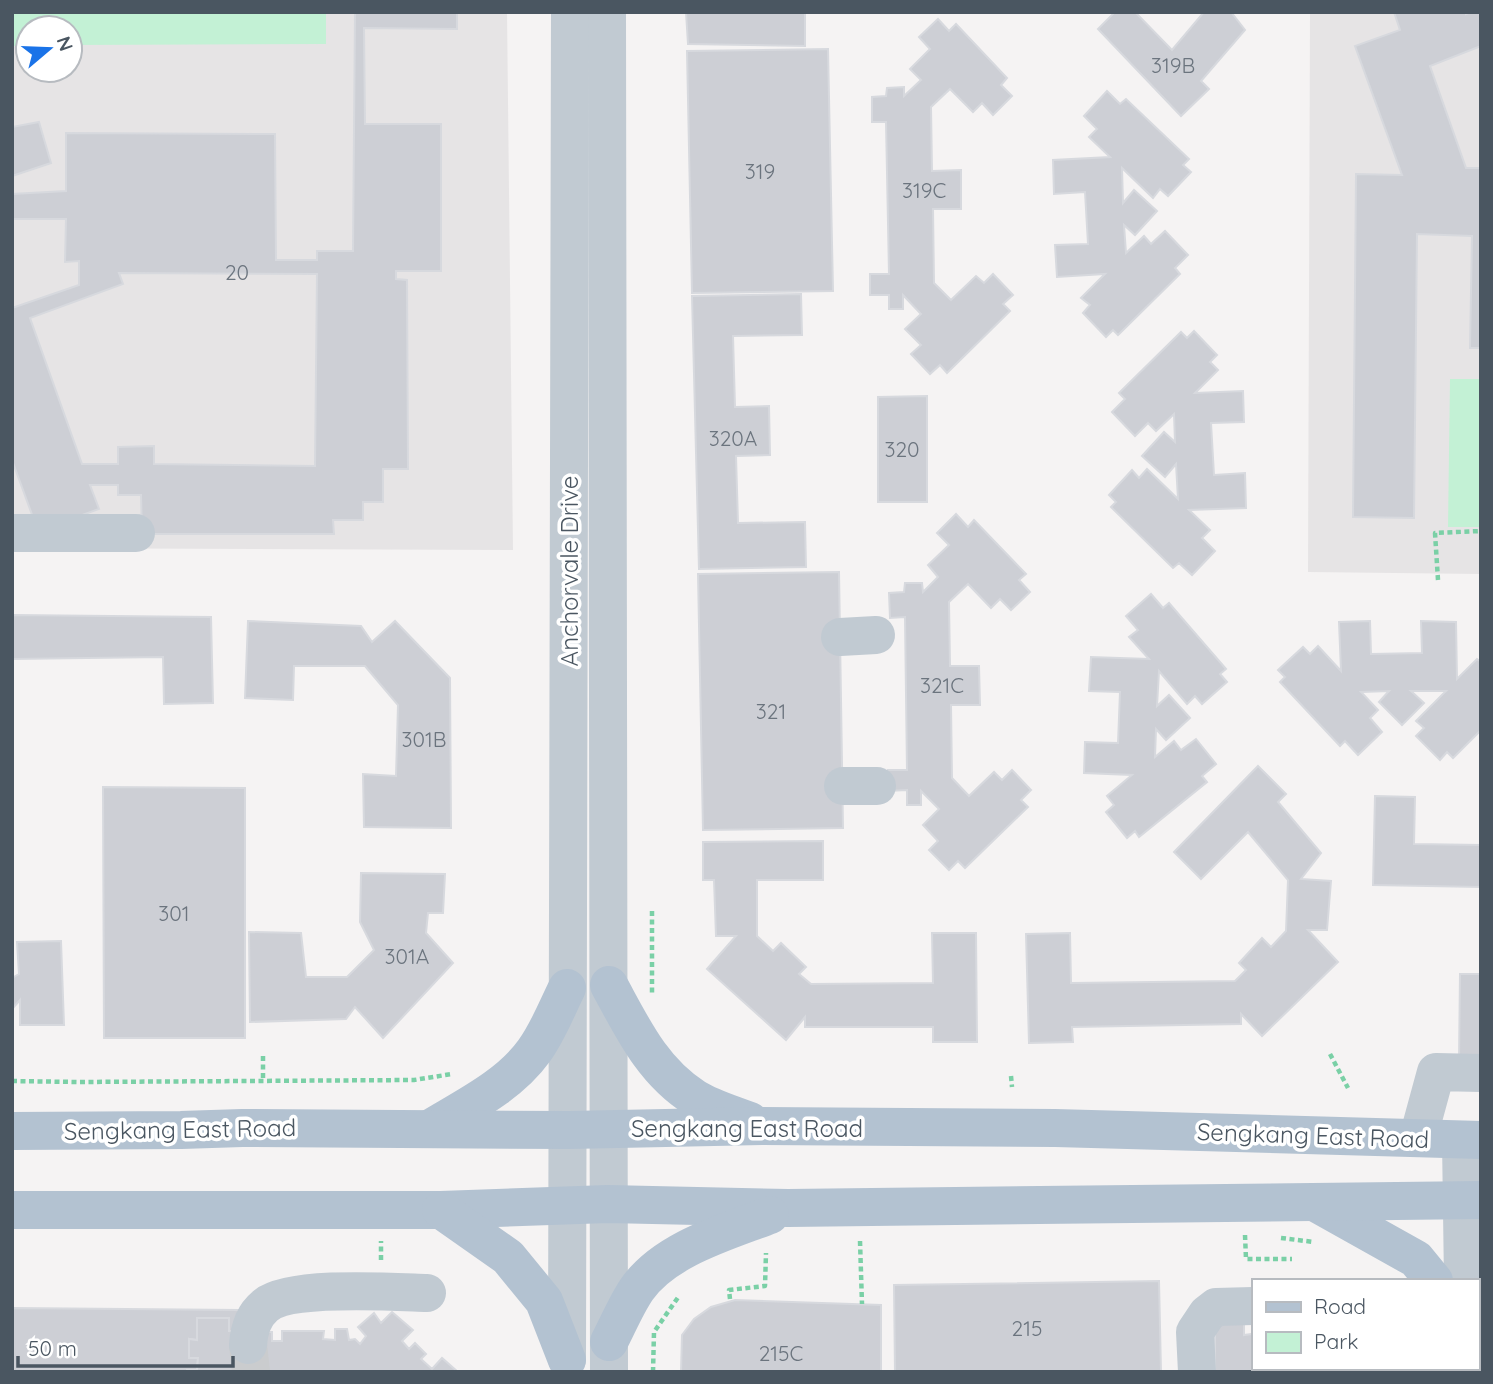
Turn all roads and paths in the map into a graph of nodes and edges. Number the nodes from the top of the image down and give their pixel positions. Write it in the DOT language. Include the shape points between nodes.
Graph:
graph roads {
  1 [pos="570,12"];
  2 [pos="607,12"];
  3 [pos="1481,531"];
  4 [pos="12,533"];
  5 [pos="136,533"];
  6 [pos="1438,580"];
  7 [pos="652,911"];
  8 [pos="609,985"];
  9 [pos="568,988"];
  10 [pos="653,1000"];
  11 [pos="1330,1054"];
  12 [pos="262,1056"];
  13 [pos="460,1071"];
  14 [pos="1481,1073"];
  15 [pos="1011,1076"];
  16 [pos="263,1081"];
  17 [pos="12,1082"];
  18 [pos="1012,1087"];
  19 [pos="1348,1088"];
  20 [pos="762,1126"];
  21 [pos="429,1129"];
  22 [pos="609,1129"];
  23 [pos="569,1130"];
  24 [pos="12,1131"];
  25 [pos="1419,1138"];
  26 [pos="1471,1140"];
  27 [pos="1471,1200"];
  28 [pos="1313,1202"];
  29 [pos="608,1204"];
  30 [pos="568,1205"];
  31 [pos="788,1208"];
  32 [pos="12,1210"];
  33 [pos="441,1210"];
  34 [pos="1245,1234"];
  35 [pos="1272,1237"];
  36 [pos="871,1241"];
  37 [pos="1325,1244"];
  38 [pos="766,1245"];
  39 [pos="1292,1259"];
  40 [pos="1432,1279"];
  41 [pos="1463,1279"];
  42 [pos="427,1293"];
  43 [pos="681,1294"];
  44 [pos="730,1299"];
  45 [pos="862,1304"];
  46 [pos="1252,1306"];
  47 [pos="248,1345"];
  48 [pos="609,1357"];
  49 [pos="567,1366"];
  50 [pos="653,1372"];
  51 [pos="1197,1372"];
  1 -- 9 [label="street, Anchorvale Drive"];
  2 -- 8 [label="street, Anchorvale Drive"];
  3 -- 6 [label="path" via="1435,533"];
  4 -- 5 [label="street"];
  7 -- 10 [label="path"];
  8 -- 20 [label="main road" via="639,1041 663,1073 695,1098"];
  8 -- 22 [label="street, Anchorvale Drive"];
  9 -- 21 [label="main road" via="535,1049 518,1070"];
  9 -- 23 [label="street, Anchorvale Drive"];
  11 -- 19 [label="path"];
  12 -- 16 [label="path"];
  13 -- 16 [label="path" via="414,1080"];
  14 -- 25 [label="street" via="1436,1072"];
  15 -- 18 [label="path"];
  16 -- 17 [label="path"];
  20 -- 22 [label="main road, Sengkang East Road"];
  20 -- 25 [label="main road, Sengkang East Road"];
  21 -- 23 [label="main road, Sengkang East Road"];
  21 -- 24 [label="main road, Sengkang East Road"];
  22 -- 23 [label="main road, Sengkang East Road"];
  22 -- 29 [label="street, Anchorvale Drive"];
  23 -- 30 [label="street, Anchorvale Drive"];
  25 -- 26 [label="main road, Sengkang East Road"];
  26 -- 27 [label="street"];
  27 -- 28 [label="main road"];
  27 -- 41 [label="street" via="1463,1242"];
  28 -- 31 [label="main road"];
  28 -- 40 [label="main road" via="1416,1259"];
  29 -- 30 [label="main road"];
  29 -- 31 [label="main road"];
  29 -- 48 [label="street, Anchorvale Drive"];
  30 -- 33 [label="main road"];
  30 -- 49 [label="street, Anchorvale Drive"];
  31 -- 48 [label="main road" via="704,1241 662,1264 637,1288"];
  32 -- 33 [label="main road"];
  33 -- 49 [label="main road" via="508,1257 544,1301"];
  34 -- 39 [label="path" via="1246,1259"];
  35 -- 37 [label="path"];
  36 -- 45 [label="path" via="860,1241"];
  38 -- 44 [label="path" via="765,1286 729,1290"];
  42 -- 47 [label="street" via="299,1293 267,1304 249,1329"];
  43 -- 50 [label="path" via="654,1332"];
  46 -- 51 [label="street" via="1216,1307 1207,1314 1195,1332"];
}
